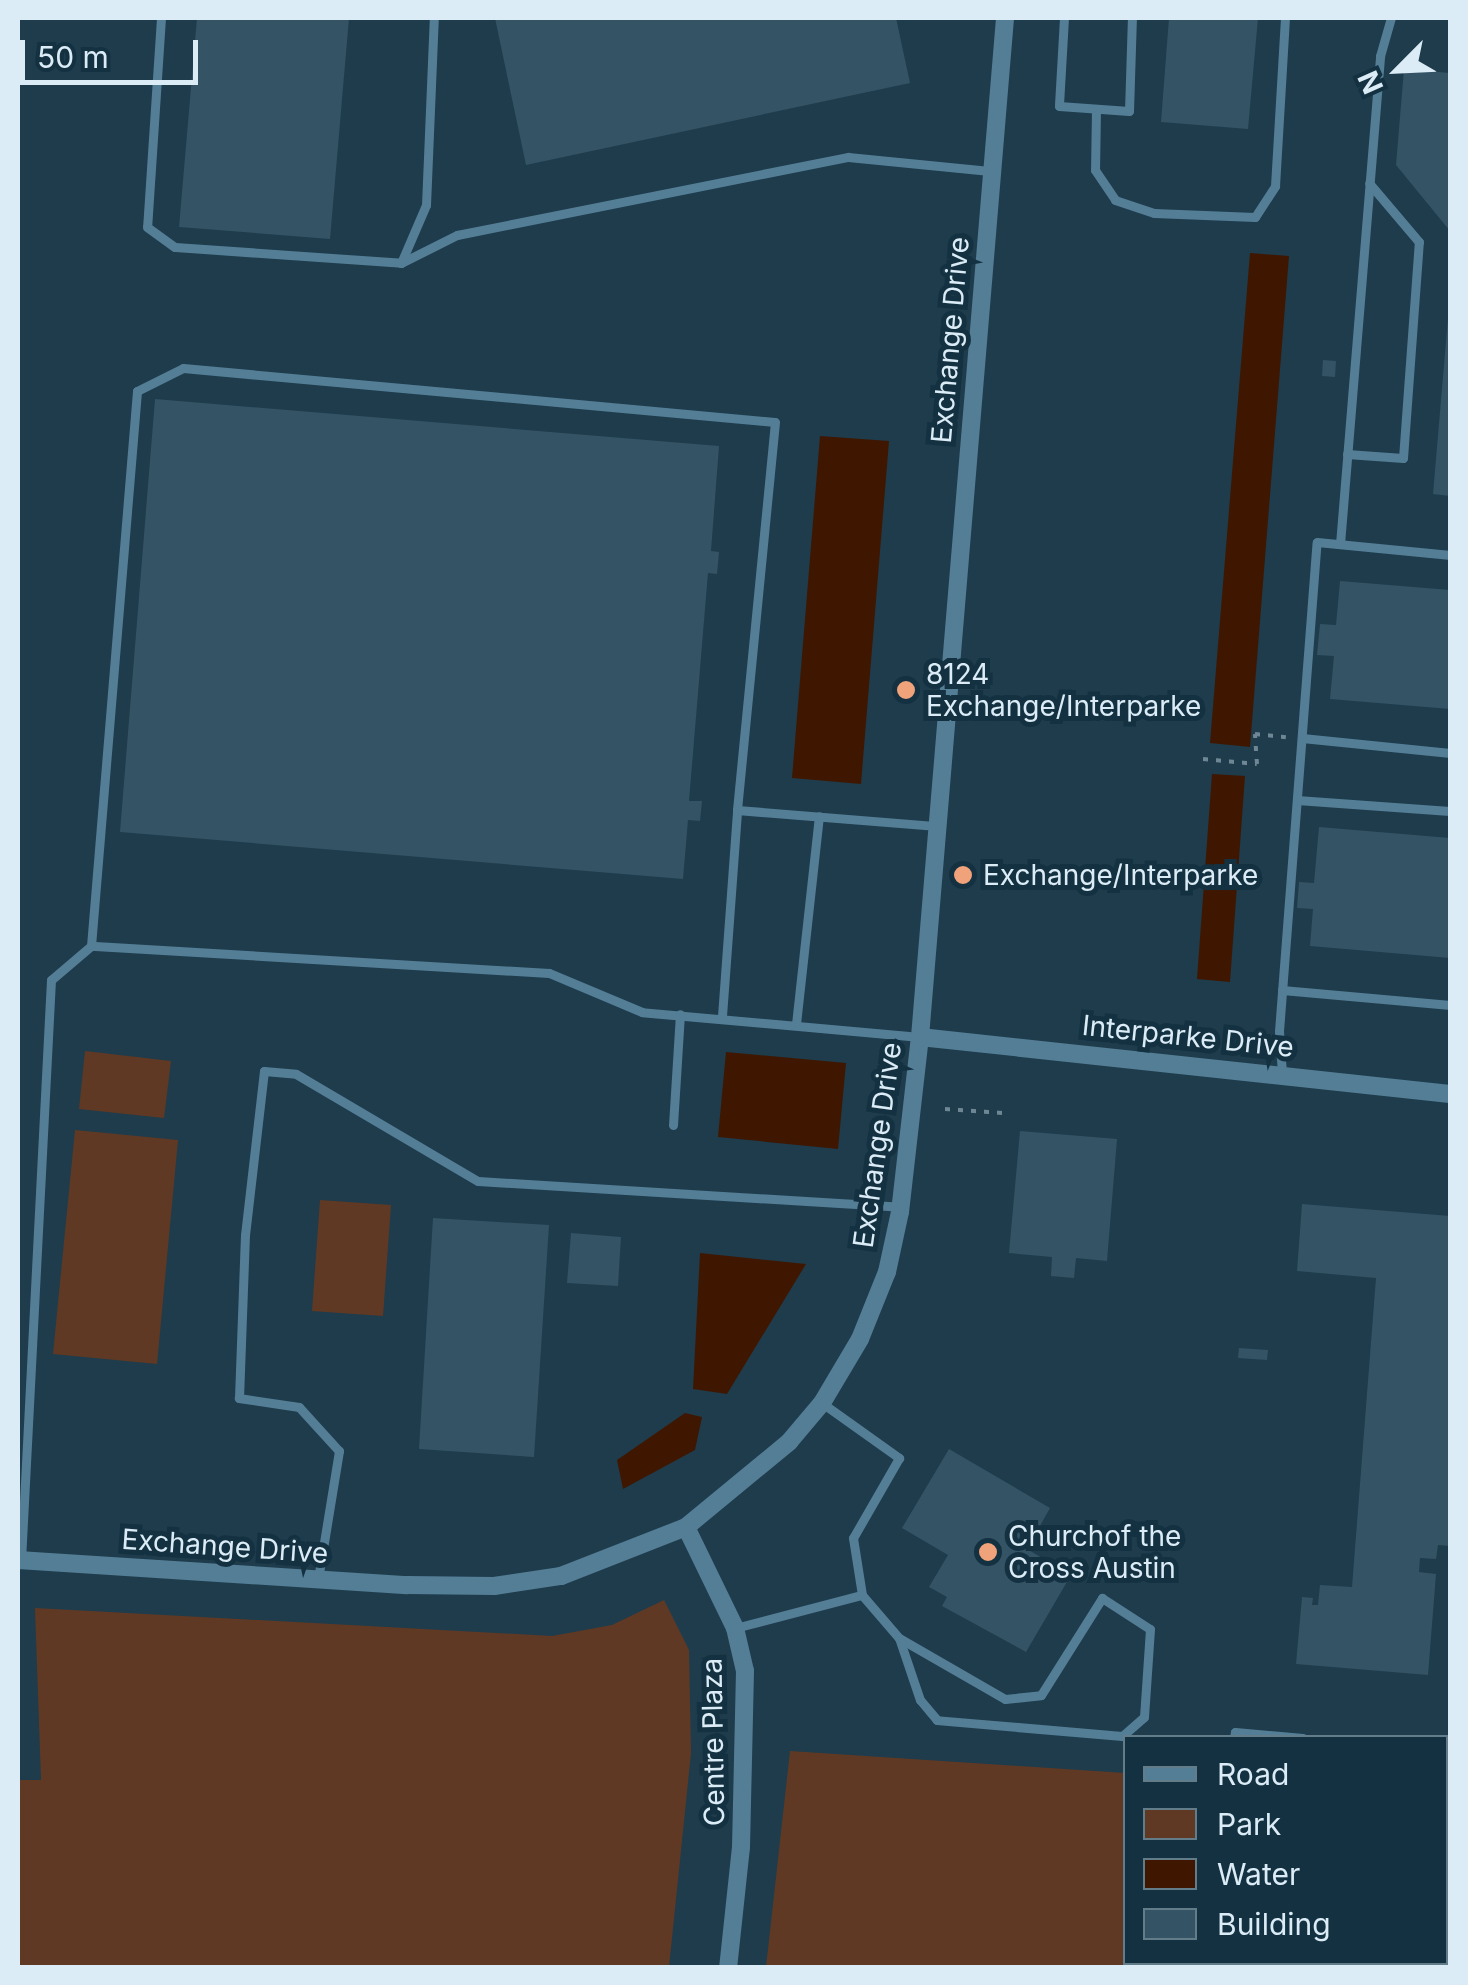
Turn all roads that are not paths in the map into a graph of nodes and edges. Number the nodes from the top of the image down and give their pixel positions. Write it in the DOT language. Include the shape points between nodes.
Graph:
graph roads {
  1 [pos="161,18"];
  2 [pos="434,18"];
  3 [pos="1005,18"];
  4 [pos="1064,18"];
  5 [pos="1132,18"];
  6 [pos="1285,18"];
  7 [pos="1390,18"];
  8 [pos="1096,108"];
  9 [pos="992,171"];
  10 [pos="1369,183"];
  11 [pos="400,263"];
  12 [pos="1347,454"];
  13 [pos="1340,544"];
  14 [pos="1450,555"];
  15 [pos="1302,738"];
  16 [pos="1450,752"];
  17 [pos="1297,800"];
  18 [pos="737,810"];
  19 [pos="1450,811"];
  20 [pos="819,816"];
  21 [pos="936,826"];
  22 [pos="92,946"];
  23 [pos="1282,990"];
  24 [pos="1450,1005"];
  25 [pos="680,1014"];
  26 [pos="722,1016"];
  27 [pos="796,1024"];
  28 [pos="920,1037"];
  29 [pos="1282,1073"];
  30 [pos="1450,1094"];
  31 [pos="673,1126"];
  32 [pos="900,1208"];
  33 [pos="822,1403"];
  34 [pos="686,1527"];
  35 [pos="19,1560"];
  36 [pos="318,1580"];
  37 [pos="862,1594"];
  38 [pos="735,1628"];
  39 [pos="899,1638"];
  40 [pos="1123,1735"];
  41 [pos="1123,1735"];
  42 [pos="1234,1735"];
  43 [pos="1269,1735"];
  44 [pos="728,1968"];
  1 -- 11 [label="lane" via="147,227 175,247"];
  2 -- 11 [label="lane" via="426,205"];
  3 -- 9 [label="street, Exchange Drive"];
  4 -- 8 [label="lane" via="1058,106"];
  5 -- 8 [label="lane" via="1128,111"];
  6 -- 8 [label="lane" via="1275,186 1255,217 1154,214 1115,200 1095,170"];
  7 -- 10 [label="lane" via="1380,56"];
  9 -- 11 [label="lane" via="848,157 457,235"];
  9 -- 21 [label="street, Exchange Drive"];
  10 -- 12 [label="lane"];
  10 -- 12 [label="lane" via="1419,242 1403,458"];
  12 -- 13 [label="lane"];
  13 -- 14 [label="lane"];
  13 -- 15 [label="lane" via="1317,542"];
  15 -- 16 [label="lane"];
  15 -- 17 [label="lane"];
  17 -- 19 [label="lane"];
  17 -- 23 [label="lane"];
  18 -- 20 [label="lane"];
  18 -- 22 [label="lane" via="775,422 184,368 137,391"];
  18 -- 26 [label="lane"];
  20 -- 21 [label="lane"];
  20 -- 27 [label="lane"];
  21 -- 28 [label="street, Exchange Drive"];
  22 -- 25 [label="lane" via="549,973 642,1012"];
  22 -- 35 [label="lane" via="52,980"];
  23 -- 24 [label="lane"];
  23 -- 29 [label="lane"];
  25 -- 26 [label="lane"];
  25 -- 31 [label="lane"];
  26 -- 27 [label="lane"];
  27 -- 28 [label="lane"];
  28 -- 29 [label="street, Interparke Drive"];
  28 -- 32 [label="street, Exchange Drive"];
  29 -- 30 [label="street, Interparke Drive"];
  32 -- 33 [label="street, Exchange Drive" via="887,1272"];
  32 -- 36 [label="lane" via="478,1182 296,1074 264,1071 245,1235 238,1398 299,1407 339,1451"];
  33 -- 34 [label="street, Exchange Drive" via="789,1442"];
  33 -- 37 [label="lane" via="899,1458 853,1538"];
  34 -- 36 [label="street, Exchange Drive" via="562,1576 494,1586"];
  34 -- 38 [label="street, Centre Plaza"];
  35 -- 36 [label="street, Exchange Drive"];
  37 -- 38 [label="lane"];
  37 -- 39 [label="lane"];
  38 -- 44 [label="street, Centre Plaza" via="745,1671 741,1847"];
  39 -- 40 [label="lane" via="920,1700 937,1720"];
  39 -- 41 [label="lane" via="1006,1699 1042,1695 1102,1598 1150,1629 1144,1718"];
  42 -- 43 [label="lane"];
}
